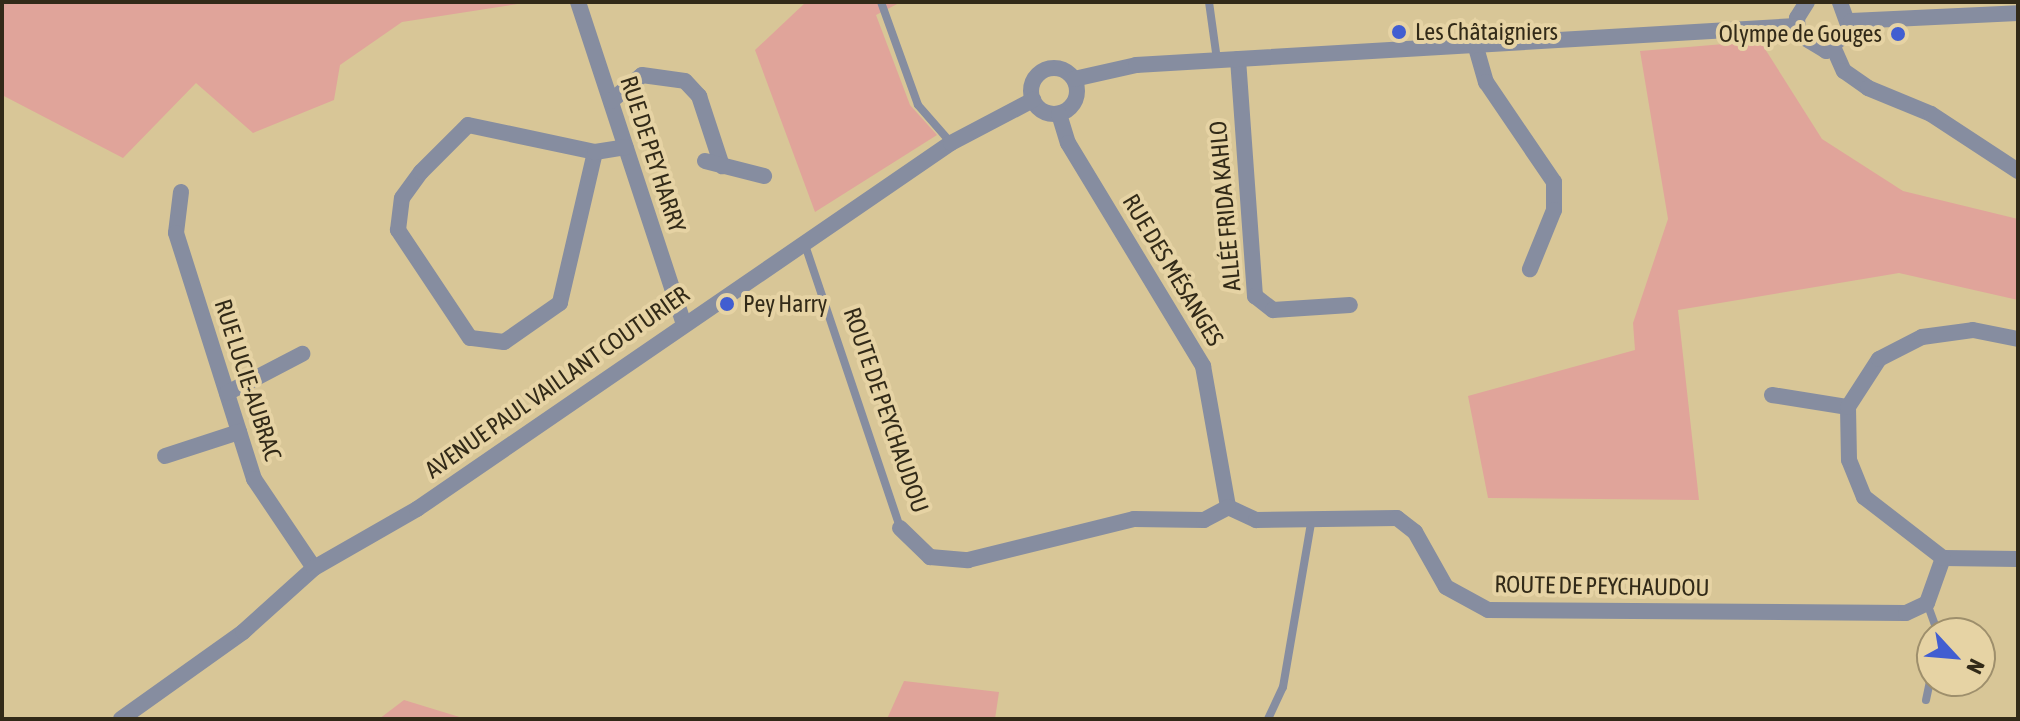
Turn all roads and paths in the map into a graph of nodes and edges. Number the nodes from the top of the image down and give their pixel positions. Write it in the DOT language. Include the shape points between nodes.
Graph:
graph roads {
  1 [pos="578,2"];
  2 [pos="881,2"];
  3 [pos="1209,2"];
  4 [pos="1807,2"];
  5 [pos="1840,2"];
  6 [pos="2018,13"];
  7 [pos="1851,21"];
  8 [pos="1796,26"];
  9 [pos="1475,44"];
  10 [pos="1834,49"];
  11 [pos="1238,59"];
  12 [pos="1217,60"];
  13 [pos="1074,79"];
  14 [pos="1033,100"];
  15 [pos="611,101"];
  16 [pos="1059,114"];
  17 [pos="951,143"];
  18 [pos="626,147"];
  19 [pos="595,152"];
  20 [pos="705,161"];
  21 [pos="722,166"];
  22 [pos="2018,171"];
  23 [pos="764,176"];
  24 [pos="181,192"];
  25 [pos="804,241"];
  26 [pos="1530,269"];
  27 [pos="1350,305"];
  28 [pos="683,322"];
  29 [pos="2018,339"];
  30 [pos="302,354"];
  31 [pos="227,393"];
  32 [pos="1772,395"];
  33 [pos="1848,407"];
  34 [pos="239,432"];
  35 [pos="165,456"];
  36 [pos="1228,507"];
  37 [pos="1312,516"];
  38 [pos="900,528"];
  39 [pos="1943,558"];
  40 [pos="2018,559"];
  41 [pos="314,568"];
  42 [pos="1927,603"];
  43 [pos="1932,617"];
  44 [pos="1927,697"];
  45 [pos="1926,700"];
  46 [pos="121,719"];
  47 [pos="1268,719"];
  1 -- 15 [label="street, RUE DE PEY HARRY"];
  2 -- 17 [label="lane" via="918,105"];
  3 -- 12 [label="lane"];
  4 -- 8 [label="street"];
  5 -- 7 [label="street"];
  6 -- 7 [label="street"];
  7 -- 10 [label="street"];
  8 -- 9 [label="street"];
  8 -- 10 [label="street" via="1809,47"];
  9 -- 11 [label="street"];
  9 -- 26 [label="street" via="1486,82 1554,182 1554,210"];
  10 -- 22 [label="street" via="1844,71 1868,88 1931,114"];
  11 -- 12 [label="street"];
  11 -- 27 [label="street, ALLÉE FRIDA KAHLO" via="1255,296 1273,310"];
  12 -- 13 [label="street" via="1103,68"];
  13 -- 14 [label="street" via="1055,68 1041,73"];
  13 -- 16 [label="street" via="1076,98"];
  14 -- 16 [label="street"];
  14 -- 17 [label="street, AVENUE PAUL VAILLANT COUTURIER"];
  15 -- 18 [label="street, RUE DE PEY HARRY"];
  15 -- 21 [label="street" via="642,75 685,81 699,96"];
  16 -- 36 [label="street, RUE DES MÉSANGES" via="1068,143 1203,366"];
  17 -- 25 [label="street, AVENUE PAUL VAILLANT COUTURIER"];
  18 -- 19 [label="street"];
  18 -- 28 [label="street, RUE DE PEY HARRY"];
  19 -- 19 [label="street" via="468,125 407,190 398,230 470,338 504,342 560,303"];
  20 -- 21 [label="street"];
  21 -- 23 [label="street"];
  24 -- 31 [label="street, RUE LUCIE-AUBRAC" via="176,233"];
  25 -- 28 [label="street, AVENUE PAUL VAILLANT COUTURIER"];
  25 -- 38 [label="lane, ROUTE DE PEYCHAUDOU"];
  28 -- 41 [label="street, AVENUE PAUL VAILLANT COUTURIER" via="417,509"];
  29 -- 33 [label="street" via="1973,330 1922,337 1879,359"];
  30 -- 31 [label="street"];
  31 -- 34 [label="street, RUE LUCIE-AUBRAC"];
  32 -- 33 [label="street"];
  33 -- 39 [label="street" via="1849,460 1864,497"];
  34 -- 35 [label="street"];
  34 -- 41 [label="street, RUE LUCIE-AUBRAC" via="254,479"];
  36 -- 37 [label="street, ROUTE DE PEYCHAUDOU" via="1256,520"];
  36 -- 38 [label="street, ROUTE DE PEYCHAUDOU" via="1204,520 1134,519 968,560 930,557"];
  37 -- 42 [label="street, ROUTE DE PEYCHAUDOU" via="1397,518 1415,532 1446,587 1488,610 1906,613"];
  37 -- 47 [label="lane" via="1283,687"];
  39 -- 40 [label="street"];
  39 -- 42 [label="street"];
  41 -- 46 [label="street, AVENUE PAUL VAILLANT COUTURIER" via="243,632"];
  42 -- 43 [label="lane"];
  44 -- 45 [label="lane"];
}
